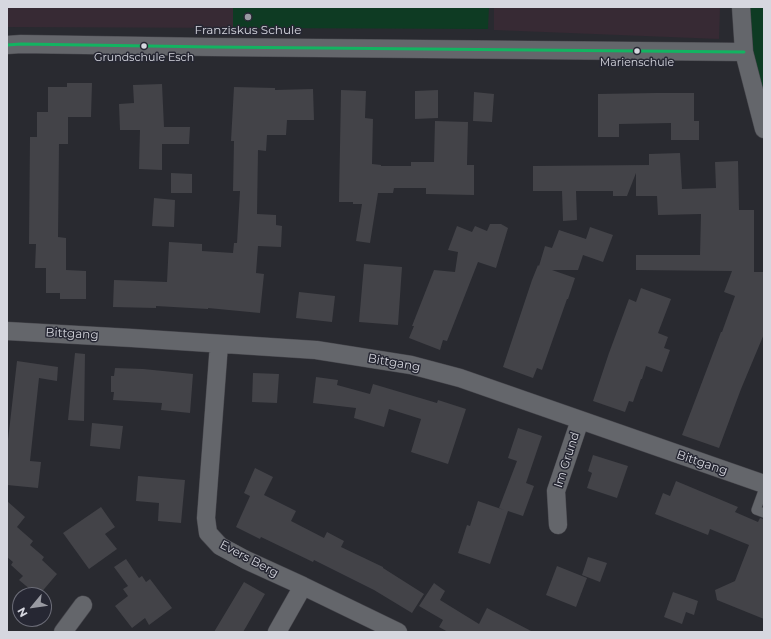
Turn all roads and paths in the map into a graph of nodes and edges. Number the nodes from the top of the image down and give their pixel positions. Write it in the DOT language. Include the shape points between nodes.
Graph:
graph roads {
  1 [pos="741,7"];
  2 [pos="7,45"];
  3 [pos="744,52"];
  4 [pos="764,129"];
  5 [pos="7,331"];
  6 [pos="218,344"];
  7 [pos="580,420"];
  8 [pos="764,484"];
  9 [pos="764,488"];
  10 [pos="764,513"];
  11 [pos="558,525"];
  12 [pos="303,586"];
  13 [pos="83,605"];
  14 [pos="63,632"];
  15 [pos="277,632"];
  16 [pos="398,632"];
  1 -- 3 [label="street"];
  2 -- 3 [label="street"];
  3 -- 4 [label="street"];
  5 -- 6 [label="street, Bittgang"];
  6 -- 7 [label="street, Bittgang" via="316,350 411,365 460,378"];
  6 -- 12 [label="street, Evers Berg" via="206,518 208,533 220,546"];
  7 -- 8 [label="street, Bittgang"];
  7 -- 11 [label="street, Im Grund" via="556,491"];
  9 -- 10 [label="lane" via="756,510"];
  12 -- 15 [label="street"];
  12 -- 16 [label="street, Evers Berg"];
  13 -- 14 [label="street"];
}
